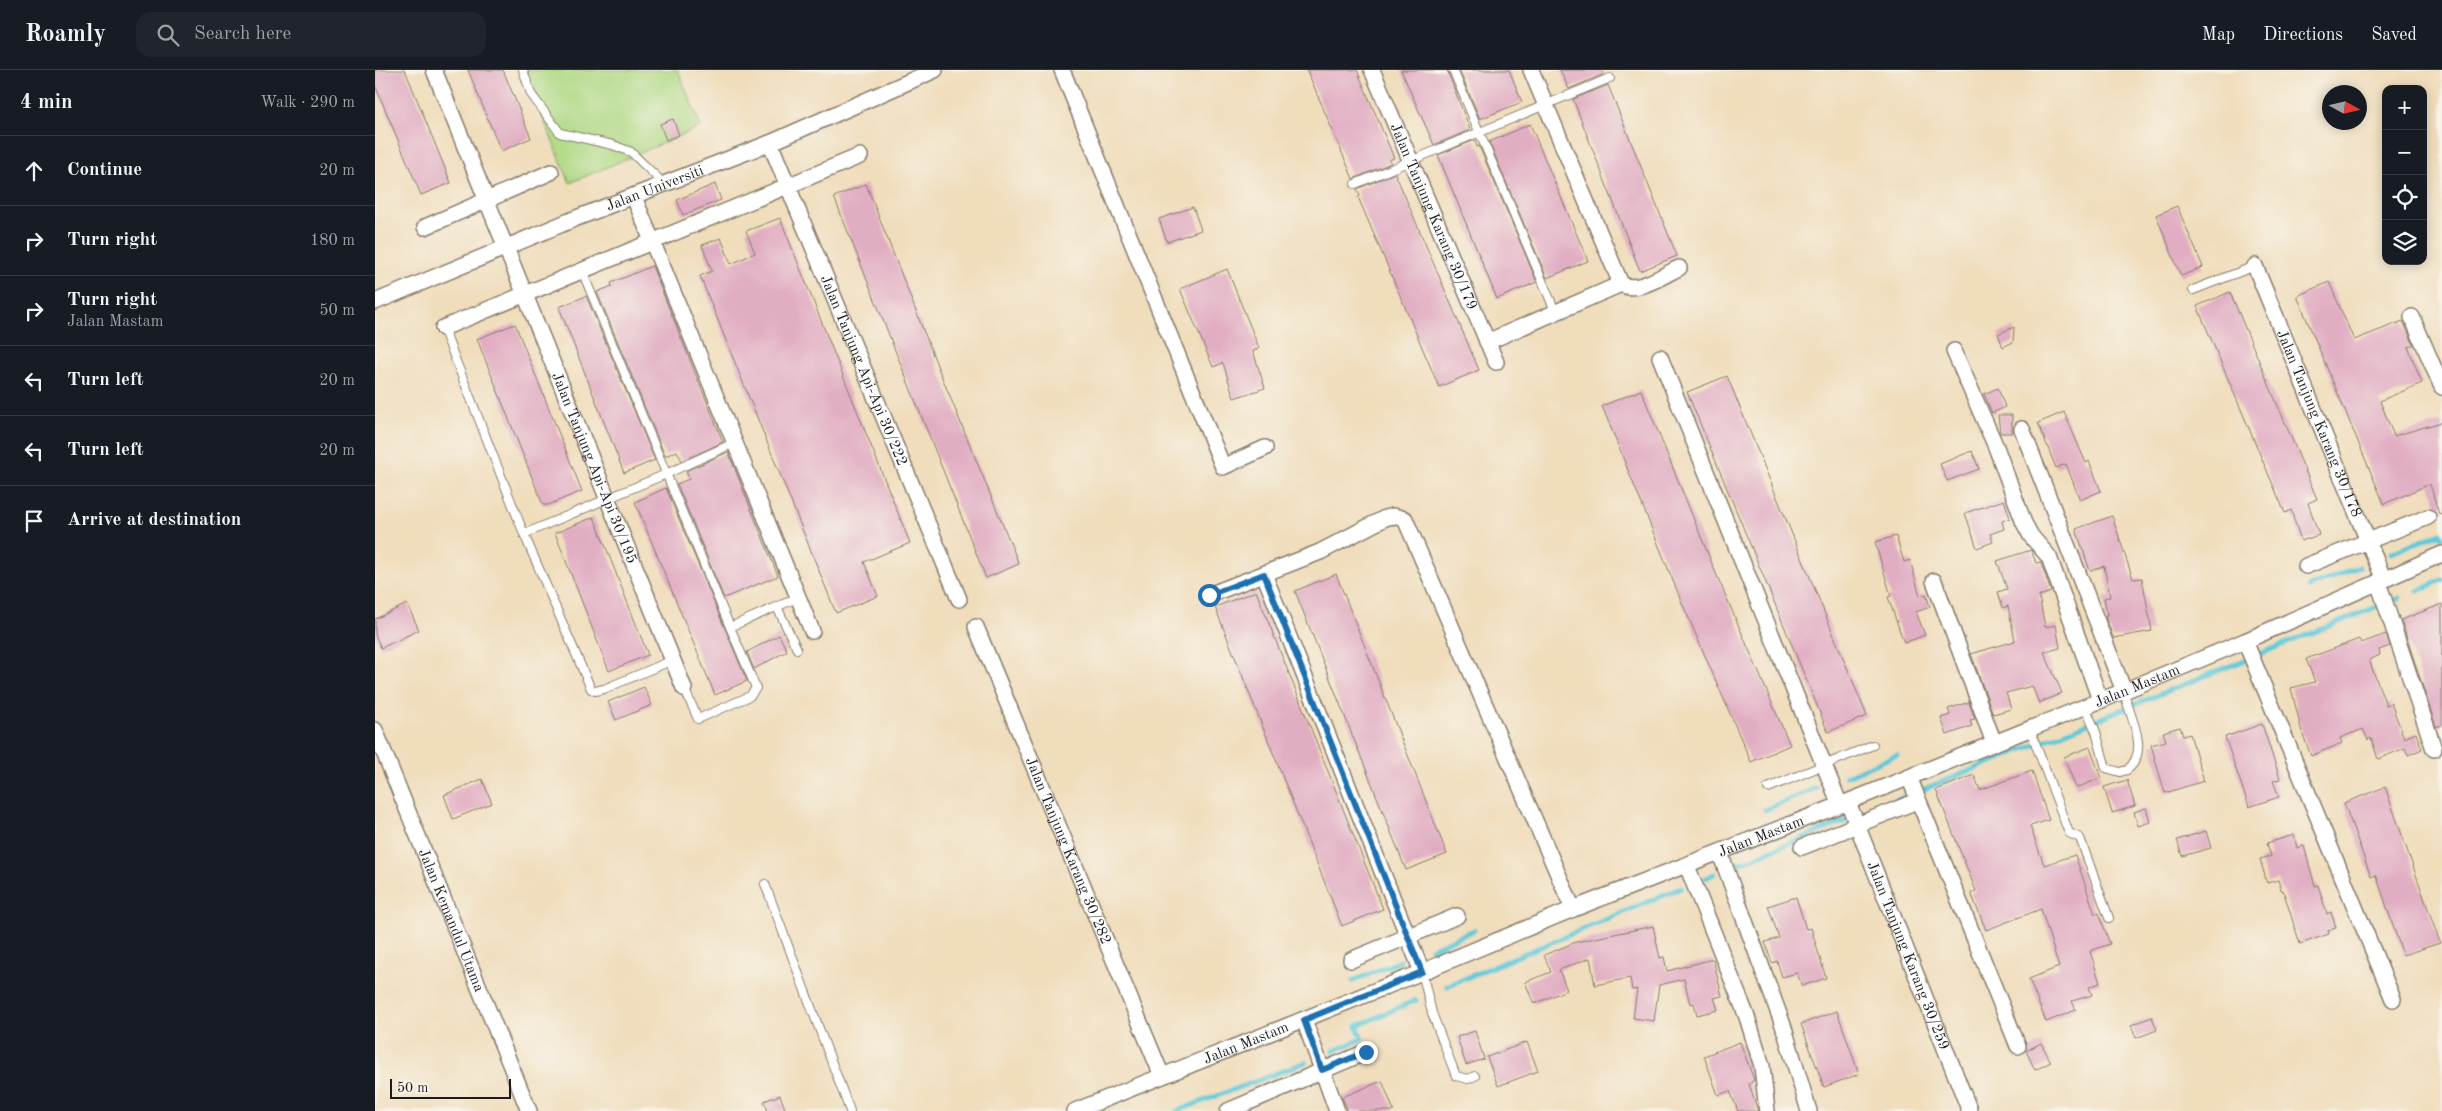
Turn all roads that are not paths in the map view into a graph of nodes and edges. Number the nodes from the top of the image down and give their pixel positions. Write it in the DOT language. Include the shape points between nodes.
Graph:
graph roads {
  1 [pos="434,70"];
  2 [pos="523,70"];
  3 [pos="935,70"];
  4 [pos="1062,70"];
  5 [pos="1372,70"];
  6 [pos="1453,70"];
  7 [pos="1531,70"];
  8 [pos="912,74"];
  9 [pos="1610,78"];
  10 [pos="1545,104"];
  11 [pos="1480,132"];
  12 [pos="770,143"];
  13 [pos="860,156"];
  14 [pos="1411,162"];
  15 [pos="551,172"];
  16 [pos="665,184"];
  17 [pos="1355,184"];
  18 [pos="787,186"];
  19 [pos="634,197"];
  20 [pos="487,200"];
  21 [pos="425,227"];
  22 [pos="653,242"];
  23 [pos="506,247"];
  24 [pos="2255,266"];
  25 [pos="1679,268"];
  26 [pos="582,271"];
  27 [pos="1624,286"];
  28 [pos="2193,290"];
  29 [pos="525,294"];
  30 [pos="375,302"];
  31 [pos="1555,311"];
  32 [pos="2412,318"];
  33 [pos="443,328"];
  34 [pos="1487,342"];
  35 [pos="1955,351"];
  36 [pos="1660,357"];
  37 [pos="1496,362"];
  38 [pos="2442,387"];
  39 [pos="2022,429"];
  40 [pos="734,443"];
  41 [pos="1265,448"];
  42 [pos="666,474"];
  43 [pos="608,499"];
  44 [pos="2428,517"];
  45 [pos="524,534"];
  46 [pos="2370,545"];
  47 [pos="2442,554"];
  48 [pos="2306,566"];
  49 [pos="1264,574"];
  50 [pos="1934,581"];
  51 [pos="2381,581"];
  52 [pos="1209,595"];
  53 [pos="797,598"];
  54 [pos="959,599"];
  55 [pos="777,606"];
  56 [pos="730,627"];
  57 [pos="977,627"];
  58 [pos="812,631"];
  59 [pos="2246,645"];
  60 [pos="797,649"];
  61 [pos="673,660"];
  62 [pos="684,688"];
  63 [pos="2125,696"];
  64 [pos="2100,700"];
  65 [pos="2087,711"];
  66 [pos="375,730"];
  67 [pos="2031,733"];
  68 [pos="1995,743"];
  69 [pos="1873,745"];
  70 [pos="2434,749"];
  71 [pos="1824,765"];
  72 [pos="1910,780"];
  73 [pos="1768,788"];
  74 [pos="1844,804"];
  75 [pos="1916,804"];
  76 [pos="1857,825"];
  77 [pos="1802,847"];
  78 [pos="1720,853"];
  79 [pos="1687,866"];
  80 [pos="765,884"];
  81 [pos="1573,909"];
  82 [pos="1457,916"];
  83 [pos="2109,918"];
  84 [pos="1407,936"];
  85 [pos="1351,960"];
  86 [pos="1422,972"];
  87 [pos="2393,998"];
  88 [pos="1304,1020"];
  89 [pos="2018,1046"];
  90 [pos="1366,1052"];
  91 [pos="1322,1070"];
  92 [pos="1161,1076"];
  93 [pos="1475,1076"];
  94 [pos="1969,1108"];
  95 [pos="529,1111"];
  96 [pos="850,1111"];
  97 [pos="1075,1111"];
  98 [pos="1228,1111"];
  99 [pos="1337,1111"];
  100 [pos="1767,1111"];
  101 [pos="1809,1111"];
  1 -- 20 [label="street, Jalan Tanjung Api-Api 30/195"];
  2 -- 16 [label="lane" via="531,94 560,133 631,152"];
  3 -- 8 [label="street, Jalan Universiti"];
  4 -- 41 [label="street" via="1223,467"];
  5 -- 14 [label="street, Jalan Tanjung Karang 30/179"];
  6 -- 11 [label="lane"];
  7 -- 10 [label="street"];
  8 -- 12 [label="street, Jalan Universiti"];
  9 -- 10 [label="lane"];
  10 -- 11 [label="lane"];
  10 -- 27 [label="street"];
  11 -- 14 [label="lane"];
  11 -- 31 [label="lane"];
  12 -- 16 [label="street, Jalan Universiti"];
  12 -- 18 [label="street, Jalan Tanjung Api-Api 30/222"];
  13 -- 18 [label="street"];
  14 -- 17 [label="lane"];
  14 -- 34 [label="street, Jalan Tanjung Karang 30/179"];
  15 -- 20 [label="street"];
  16 -- 19 [label="street, Jalan Universiti"];
  18 -- 22 [label="street"];
  18 -- 54 [label="street, Jalan Tanjung Api-Api 30/222"];
  19 -- 22 [label="street"];
  19 -- 23 [label="street, Jalan Universiti"];
  20 -- 21 [label="street"];
  20 -- 23 [label="street, Jalan Tanjung Api-Api 30/195"];
  22 -- 26 [label="street"];
  22 -- 40 [label="street"];
  23 -- 29 [label="street, Jalan Tanjung Api-Api 30/195"];
  23 -- 30 [label="street, Jalan Universiti"];
  24 -- 28 [label="lane"];
  24 -- 46 [label="street, Jalan Tanjung Karang 30/178"];
  25 -- 27 [label="street" via="1647,283"];
  26 -- 29 [label="street"];
  26 -- 42 [label="lane"];
  27 -- 31 [label="street"];
  29 -- 33 [label="street"];
  29 -- 43 [label="street, Jalan Tanjung Api-Api 30/195"];
  31 -- 34 [label="street"];
  32 -- 38 [label="street"];
  33 -- 45 [label="lane"];
  34 -- 37 [label="street, Jalan Tanjung Karang 30/179"];
  35 -- 64 [label="street" via="2024,523 2049,557"];
  36 -- 71 [label="street, Jalan Tanjung Karang 30/259"];
  39 -- 63 [label="street"];
  40 -- 42 [label="lane"];
  40 -- 53 [label="street"];
  42 -- 43 [label="lane"];
  42 -- 56 [label="lane"];
  43 -- 45 [label="lane"];
  43 -- 61 [label="street, Jalan Tanjung Api-Api 30/195"];
  44 -- 46 [label="street"];
  45 -- 61 [label="lane" via="591,689 604,689"];
  46 -- 48 [label="street"];
  46 -- 51 [label="street, Jalan Tanjung Karang 30/178"];
  47 -- 51 [label="street, Jalan Mastam"];
  49 -- 52 [label="street"];
  49 -- 81 [label="street" via="1320,552 1385,518 1405,519"];
  49 -- 84 [label="street"];
  50 -- 68 [label="street"];
  51 -- 59 [label="street, Jalan Mastam"];
  51 -- 70 [label="street, Jalan Tanjung Karang 30/178" via="2388,613"];
  53 -- 55 [label="lane"];
  53 -- 58 [label="street"];
  55 -- 56 [label="lane"];
  55 -- 60 [label="lane"];
  56 -- 62 [label="lane" via="756,688 753,692 698,719"];
  57 -- 92 [label="street, Jalan Tanjung Karang 30/282"];
  59 -- 63 [label="street, Jalan Mastam"];
  59 -- 87 [label="street"];
  61 -- 62 [label="street, Jalan Tanjung Api-Api 30/195"];
  63 -- 64 [label="street, Jalan Mastam"];
  63 -- 65 [label="lane" via="2138,739 2136,760 2127,770 2120,772 2106,768"];
  64 -- 65 [label="street, Jalan Mastam"];
  65 -- 67 [label="street, Jalan Mastam"];
  66 -- 95 [label="street, Jalan Kemandul Utama"];
  67 -- 68 [label="street, Jalan Mastam"];
  67 -- 83 [label="lane" via="2069,833 2080,838"];
  68 -- 72 [label="street, Jalan Mastam"];
  69 -- 71 [label="lane"];
  71 -- 73 [label="lane"];
  71 -- 74 [label="street, Jalan Tanjung Karang 30/259"];
  72 -- 74 [label="street, Jalan Mastam"];
  72 -- 75 [label="street"];
  74 -- 76 [label="street, Jalan Tanjung Karang 30/259"];
  74 -- 78 [label="street, Jalan Mastam"];
  75 -- 76 [label="street"];
  75 -- 89 [label="street"];
  76 -- 77 [label="street"];
  76 -- 94 [label="street, Jalan Tanjung Karang 30/259"];
  78 -- 79 [label="street, Jalan Mastam"];
  78 -- 101 [label="street" via="1783,1025"];
  79 -- 81 [label="street, Jalan Mastam"];
  79 -- 100 [label="street" via="1747,1017 1762,1066"];
  80 -- 96 [label="lane"];
  81 -- 86 [label="street, Jalan Mastam"];
  82 -- 84 [label="street"];
  84 -- 85 [label="street"];
  84 -- 86 [label="street"];
  86 -- 88 [label="street, Jalan Mastam"];
  86 -- 93 [label="lane" via="1432,1013 1456,1076 1468,1079"];
  88 -- 91 [label="street"];
  88 -- 92 [label="street, Jalan Mastam"];
  90 -- 91 [label="street"];
  91 -- 98 [label="street"];
  91 -- 99 [label="street"];
  92 -- 97 [label="street, Jalan Mastam"];
}
